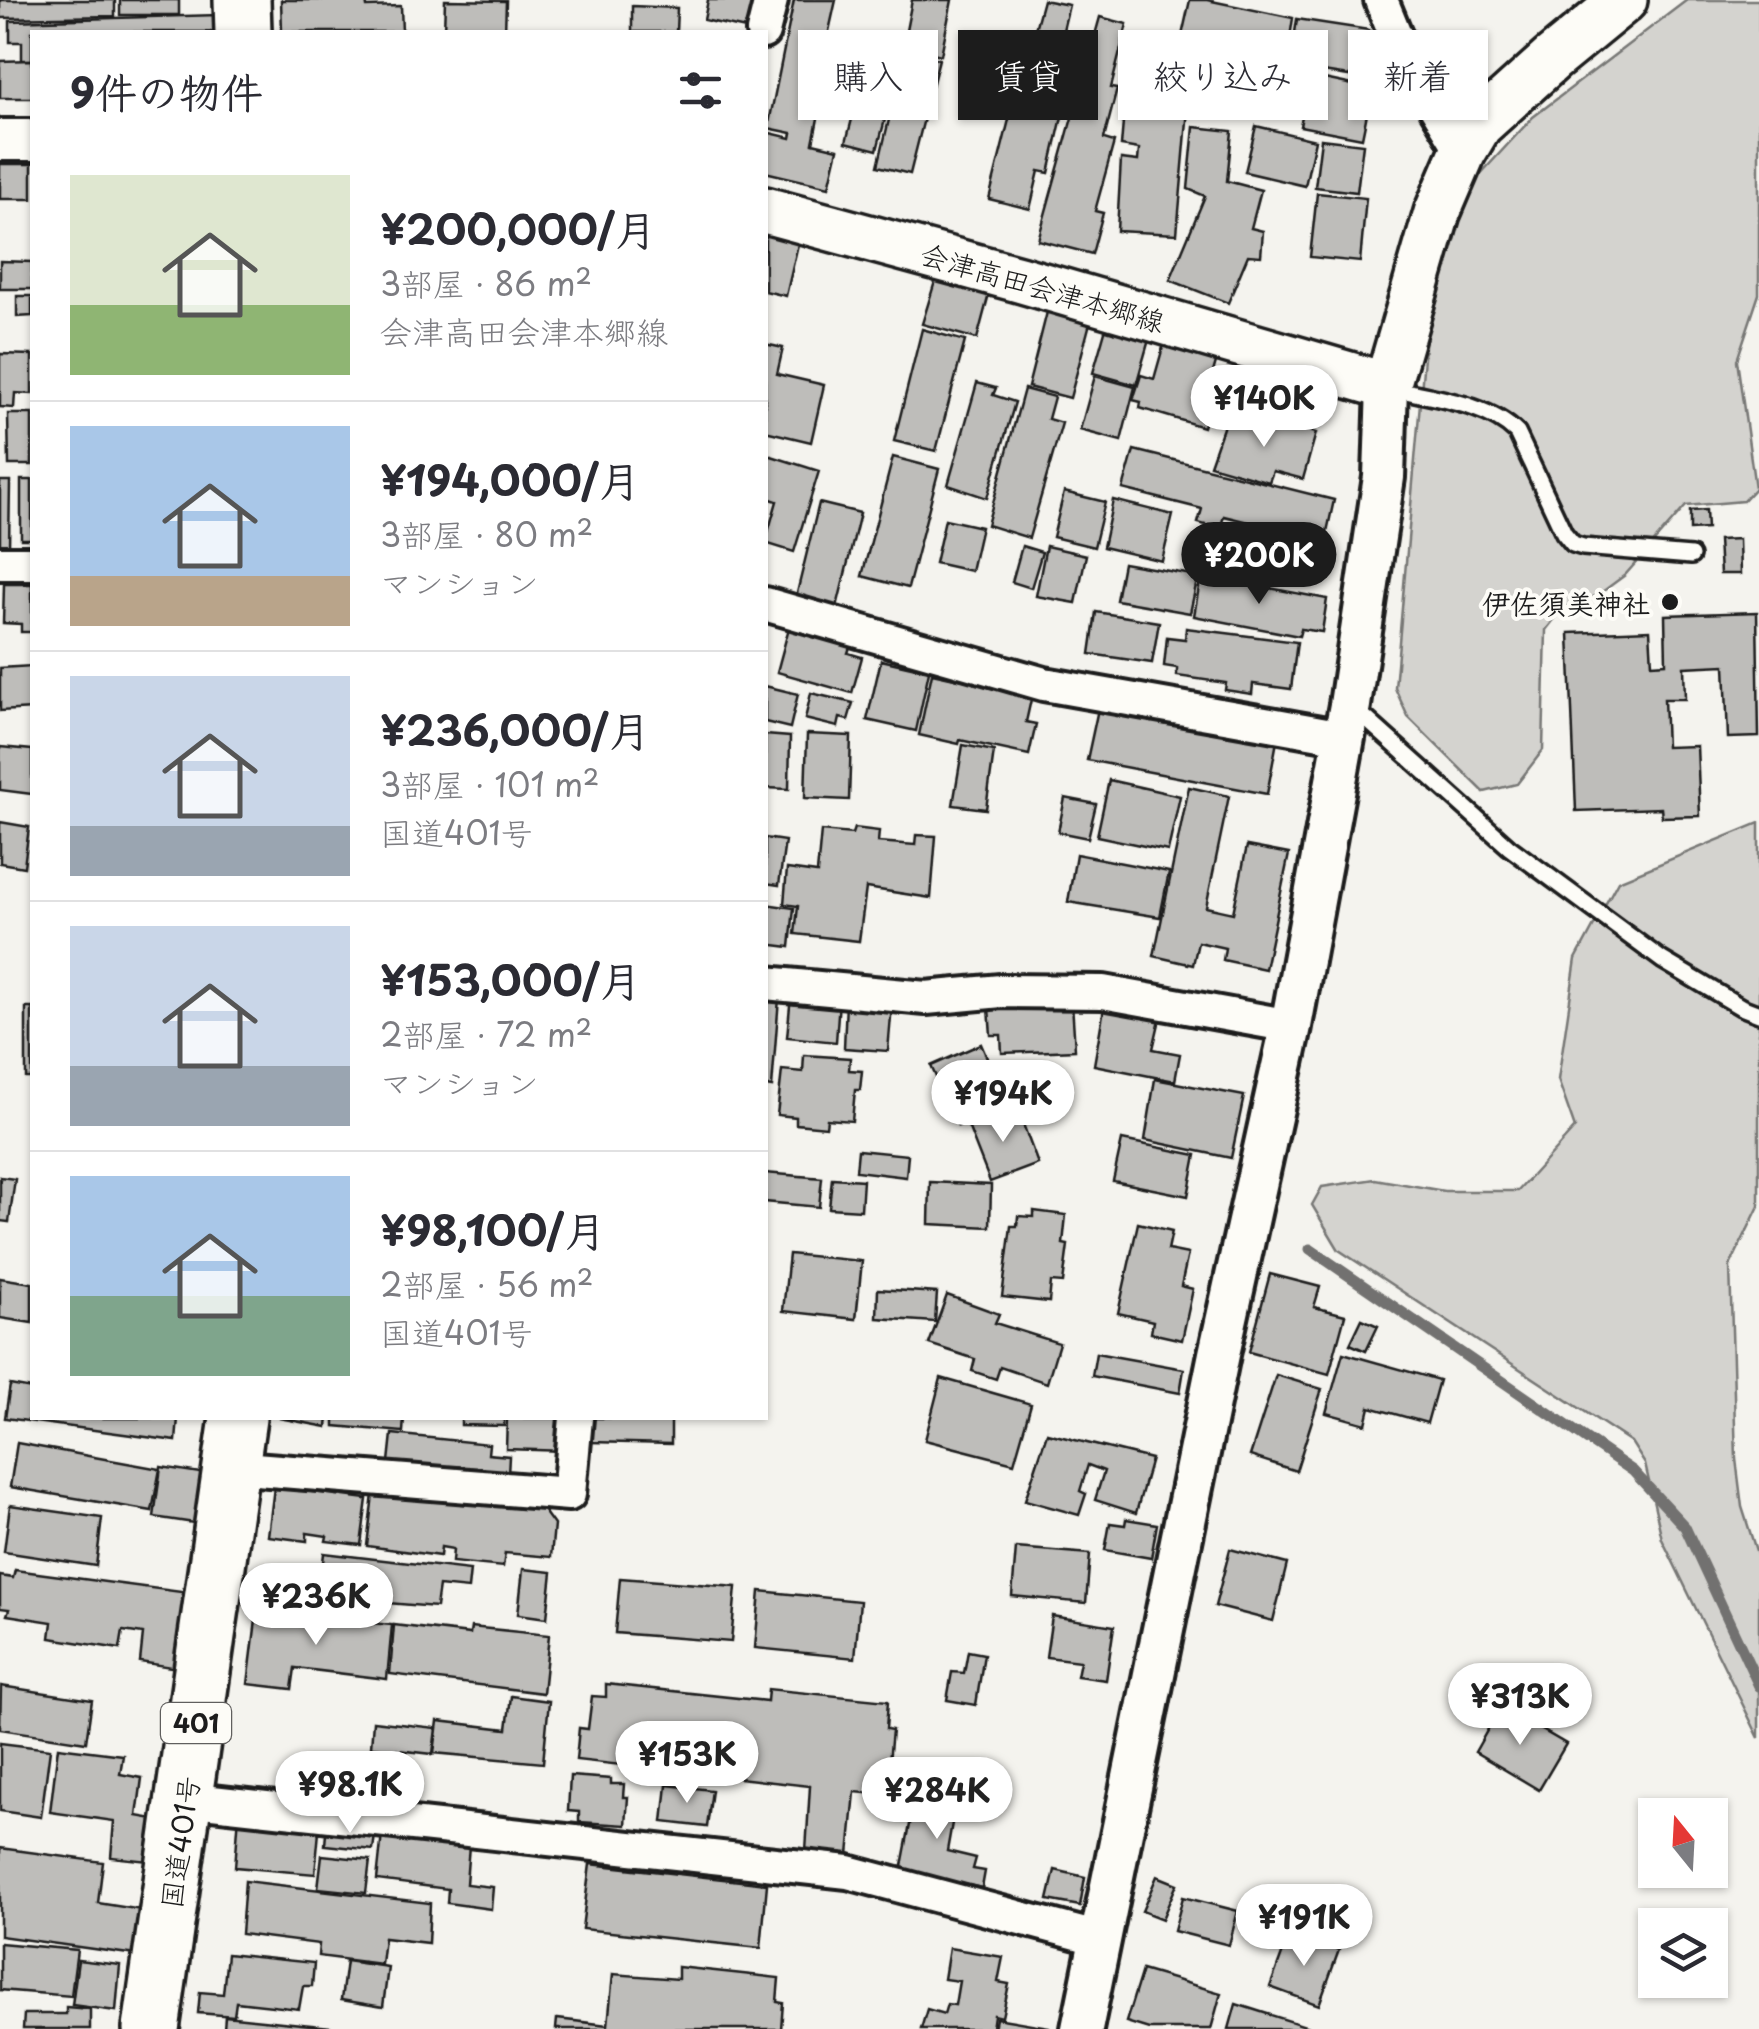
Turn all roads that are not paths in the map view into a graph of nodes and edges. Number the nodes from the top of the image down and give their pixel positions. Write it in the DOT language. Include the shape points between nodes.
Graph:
graph roads {
  1 [pos="242,0"];
  2 [pos="770,0"];
  3 [pos="1381,0"];
  4 [pos="1624,0"];
  5 [pos="242,30"];
  6 [pos="763,30"];
  7 [pos="0,140"];
  8 [pos="30,140"];
  9 [pos="1463,152"];
  10 [pos="768,211"];
  11 [pos="1387,386"];
  12 [pos="1690,556"];
  13 [pos="0,563"];
  14 [pos="30,563"];
  15 [pos="768,605"];
  16 [pos="1346,721"];
  17 [pos="768,983"];
  18 [pos="1759,1014"];
  19 [pos="1291,1026"];
  20 [pos="576,1420"];
  21 [pos="234,1442"];
  22 [pos="186,1799"];
  23 [pos="1100,1940"];
  24 [pos="151,2029"];
  25 [pos="1082,2029"];
  1 -- 5 [label="highway"];
  2 -- 6 [label="street"];
  3 -- 9 [label="street" via="1401,49"];
  4 -- 9 [label="main road" via="1480,125"];
  7 -- 8 [label="street"];
  9 -- 11 [label="main road" via="1437,213"];
  10 -- 11 [label="main road, 会津高田会津本郷線"];
  11 -- 12 [label="lane" via="1506,422 1573,544"];
  11 -- 16 [label="street" via="1384,476"];
  13 -- 14 [label="street"];
  15 -- 16 [label="street" via="1044,684"];
  16 -- 18 [label="lane" via="1662,960"];
  16 -- 19 [label="street"];
  17 -- 19 [label="street" via="926,998 1103,992"];
  19 -- 23 [label="street"];
  20 -- 21 [label="street" via="569,1494"];
  21 -- 22 [label="highway, 国道401号 / 401"];
  22 -- 23 [label="street" via="848,1872"];
  22 -- 24 [label="highway, 国道401号 / 401"];
  23 -- 25 [label="street"];
}
